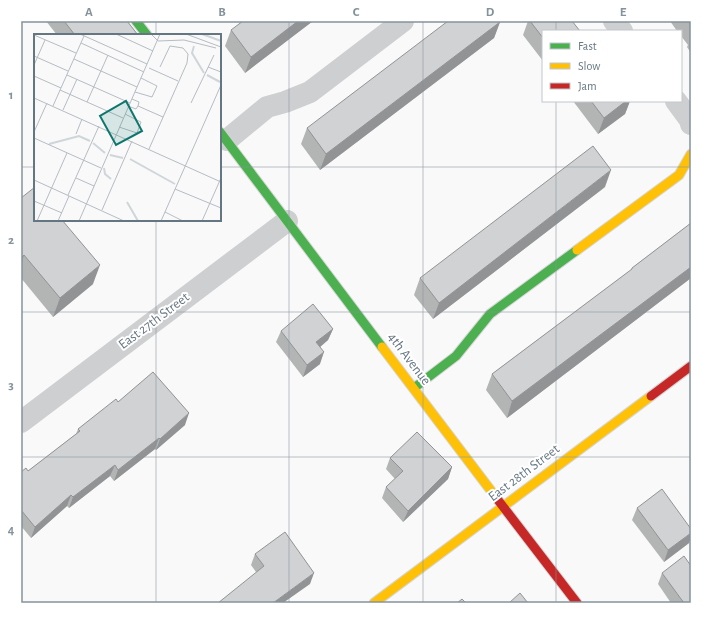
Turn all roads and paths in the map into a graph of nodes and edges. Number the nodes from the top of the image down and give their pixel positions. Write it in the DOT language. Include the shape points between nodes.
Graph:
graph roads {
  1 [pos="136,21"];
  2 [pos="403,21"];
  3 [pos="614,21"];
  4 [pos="621,30"];
  5 [pos="146,34"];
  6 [pos="677,102"];
  7 [pos="691,124"];
  8 [pos="223,136"];
  9 [pos="691,154"];
  10 [pos="287,221"];
  11 [pos="691,366"];
  12 [pos="414,388"];
  13 [pos="21,422"];
  14 [pos="503,507"];
  15 [pos="374,603"];
  16 [pos="577,603"];
  1 -- 5 [label="street"];
  2 -- 8 [label="street" via="310,92 267,107"];
  3 -- 4 [label="street"];
  6 -- 7 [label="street"];
  8 -- 10 [label="street, 4th Avenue"];
  9 -- 12 [label="street" via="680,175 490,314 456,356"];
  10 -- 12 [label="street, 4th Avenue"];
  10 -- 13 [label="street, East 27th Street"];
  11 -- 14 [label="street, East 28th Street"];
  12 -- 14 [label="street, 4th Avenue"];
  14 -- 15 [label="street, East 28th Street"];
  14 -- 16 [label="street, 4th Avenue"];
}
